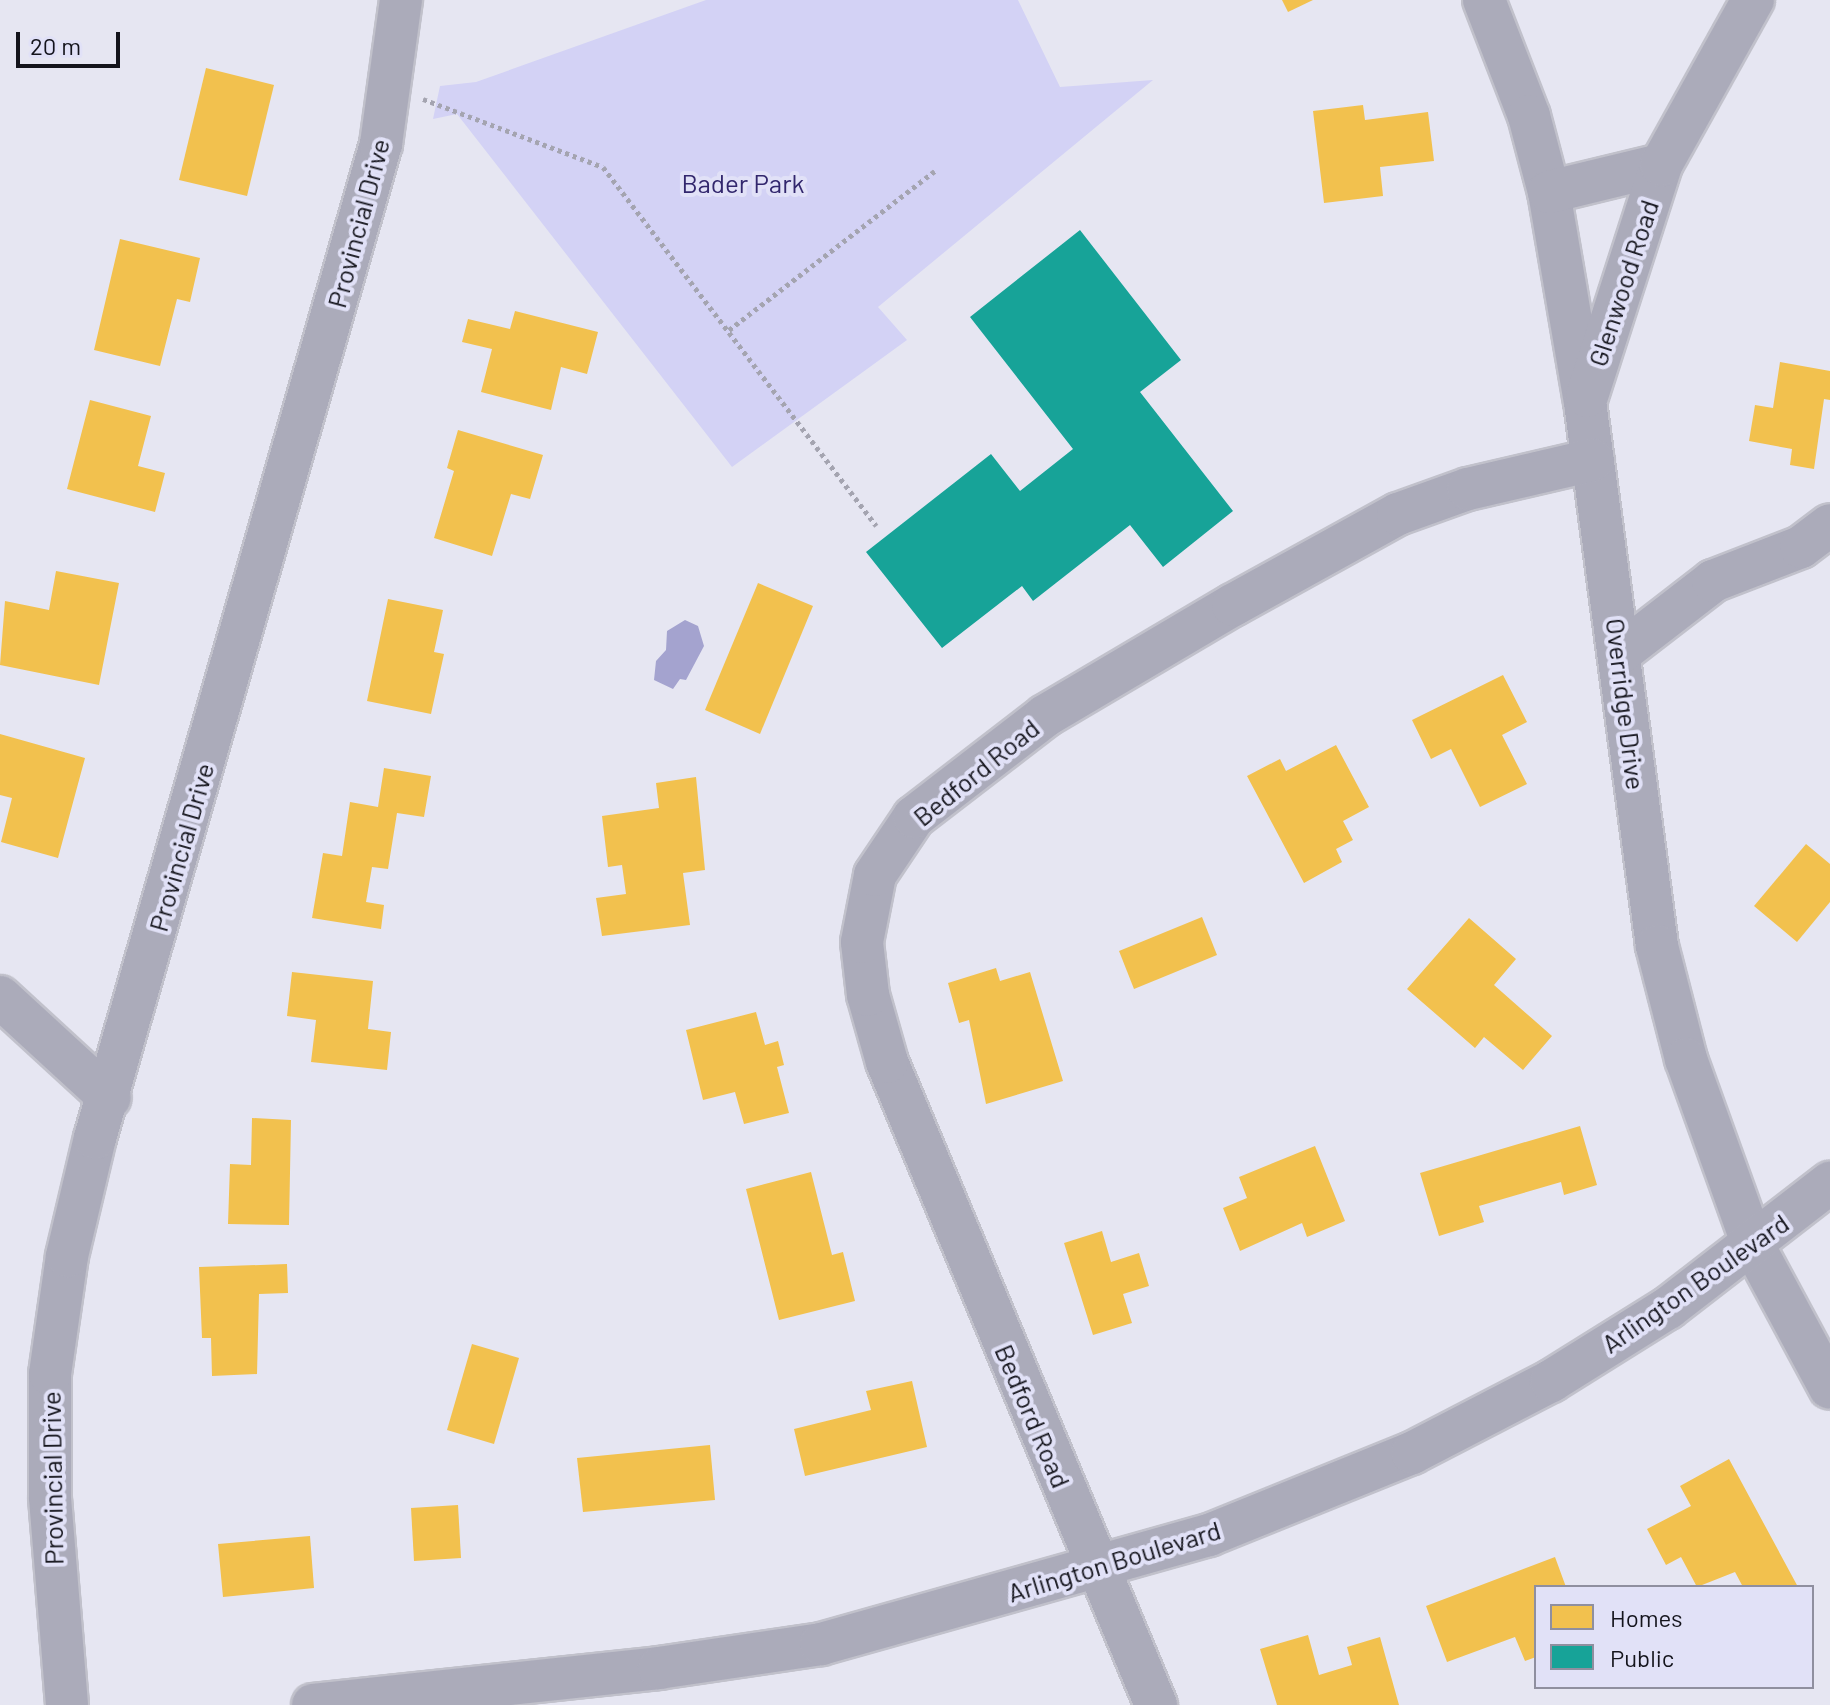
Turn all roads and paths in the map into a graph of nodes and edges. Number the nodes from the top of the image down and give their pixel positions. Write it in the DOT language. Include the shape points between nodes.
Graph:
graph roads {
  1 [pos="401,0"];
  2 [pos="1484,0"];
  3 [pos="1753,0"];
  4 [pos="392,87"];
  5 [pos="1661,165"];
  6 [pos="935,171"];
  7 [pos="1549,192"];
  8 [pos="729,330"];
  9 [pos="1585,402"];
  10 [pos="1593,460"];
  11 [pos="1830,525"];
  12 [pos="876,526"];
  13 [pos="1620,653"];
  14 [pos="0,997"];
  15 [pos="110,1098"];
  16 [pos="1830,1183"];
  17 [pos="1753,1245"];
  18 [pos="1830,1388"];
  19 [pos="1096,1567"];
  20 [pos="324,1704"];
  21 [pos="67,1705"];
  22 [pos="1156,1705"];
  1 -- 4 [label="street, Provincial Drive"];
  2 -- 7 [label="street, Overridge Drive" via="1529,116"];
  3 -- 5 [label="street, Glenwood Road"];
  4 -- 8 [label="path" via="603,167"];
  4 -- 15 [label="street, Provincial Drive" via="381,144"];
  5 -- 7 [label="street, Glenwood Road"];
  5 -- 9 [label="street, Glenwood Road"];
  6 -- 8 [label="path"];
  7 -- 9 [label="street, Overridge Drive"];
  8 -- 12 [label="path"];
  9 -- 10 [label="street, Overridge Drive"];
  10 -- 13 [label="street, Overridge Drive"];
  10 -- 19 [label="street, Bedford Road" via="1468,489 1398,514 1233,605 1033,725 914,817 875,875 862,942 868,995 887,1062"];
  11 -- 13 [label="street" via="1801,547 1713,581"];
  13 -- 17 [label="street, Overridge Drive" via="1657,946 1686,1059"];
  14 -- 15 [label="street"];
  15 -- 21 [label="street, Provincial Drive" via="67,1256 50,1374 51,1519"];
  16 -- 17 [label="street, Arlington Boulevard"];
  17 -- 18 [label="street, Overridge Drive"];
  17 -- 19 [label="street, Arlington Boulevard" via="1668,1308 1551,1381 1412,1453 1209,1535"];
  19 -- 20 [label="street, Arlington Boulevard" via="821,1644 659,1668"];
  19 -- 22 [label="street, Bedford Road"];
}
